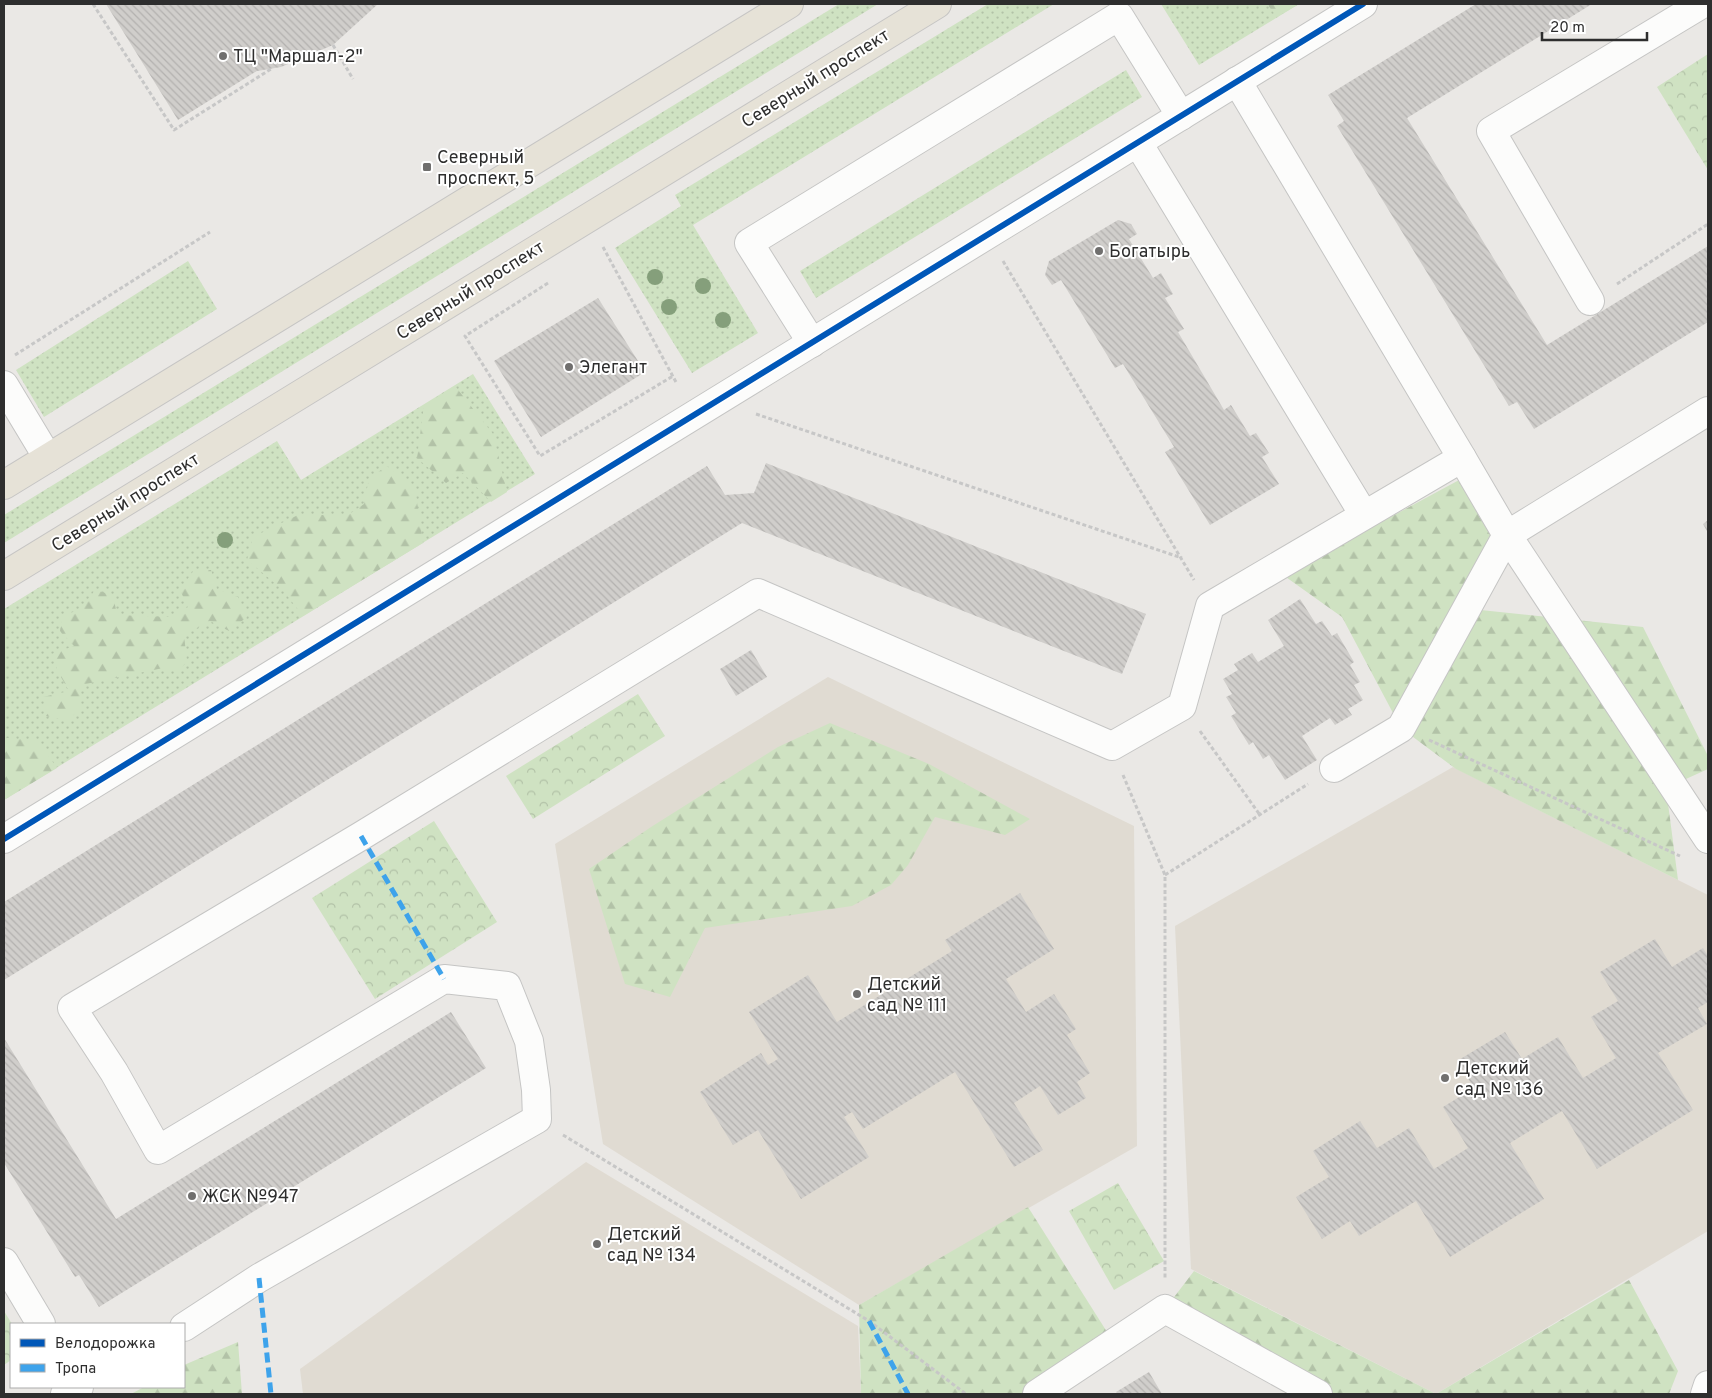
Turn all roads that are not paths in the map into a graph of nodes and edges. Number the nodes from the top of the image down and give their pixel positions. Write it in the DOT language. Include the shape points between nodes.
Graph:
graph roads {
  1 [pos="789,4"];
  2 [pos="936,4"];
  3 [pos="1364,4"];
  4 [pos="1702,4"];
  5 [pos="1238,81"];
  6 [pos="1181,116"];
  7 [pos="1138,143"];
  8 [pos="1590,301"];
  9 [pos="812,343"];
  10 [pos="4,385"];
  11 [pos="1708,411"];
  12 [pos="48,458"];
  13 [pos="1462,458"];
  14 [pos="4,485"];
  15 [pos="1364,515"];
  16 [pos="1507,535"];
  17 [pos="4,576"];
  18 [pos="1334,768"];
  19 [pos="4,839"];
  20 [pos="1708,839"];
  21 [pos="4,1262"];
  22 [pos="40,1323"];
  23 [pos="185,1326"];
  24 [pos="1708,1385"];
  25 [pos="1037,1394"];
  26 [pos="1318,1394"];
  27 [pos="1705,1394"];
  1 -- 12 [label="main road"];
  2 -- 17 [label="main road, Северный проспект"];
  3 -- 5 [label="street"];
  4 -- 8 [label="street" via="1490,131"];
  5 -- 6 [label="street"];
  5 -- 13 [label="street"];
  6 -- 7 [label="street"];
  6 -- 9 [label="street" via="1119,16 749,243"];
  7 -- 9 [label="street"];
  7 -- 15 [label="street"];
  9 -- 19 [label="street"];
  10 -- 12 [label="street"];
  11 -- 16 [label="street"];
  12 -- 14 [label="main road"];
  13 -- 15 [label="street"];
  13 -- 16 [label="street"];
  15 -- 23 [label="street" via="1210,606 1182,706 1112,746 758,592 361,836 72,1008 114,1072 158,1150 444,979 506,986 529,1041 537,1119 259,1278"];
  16 -- 18 [label="street" via="1401,728"];
  16 -- 20 [label="street"];
  21 -- 22 [label="street"];
  24 -- 27 [label="street"];
  25 -- 26 [label="street" via="1165,1309"];
}
